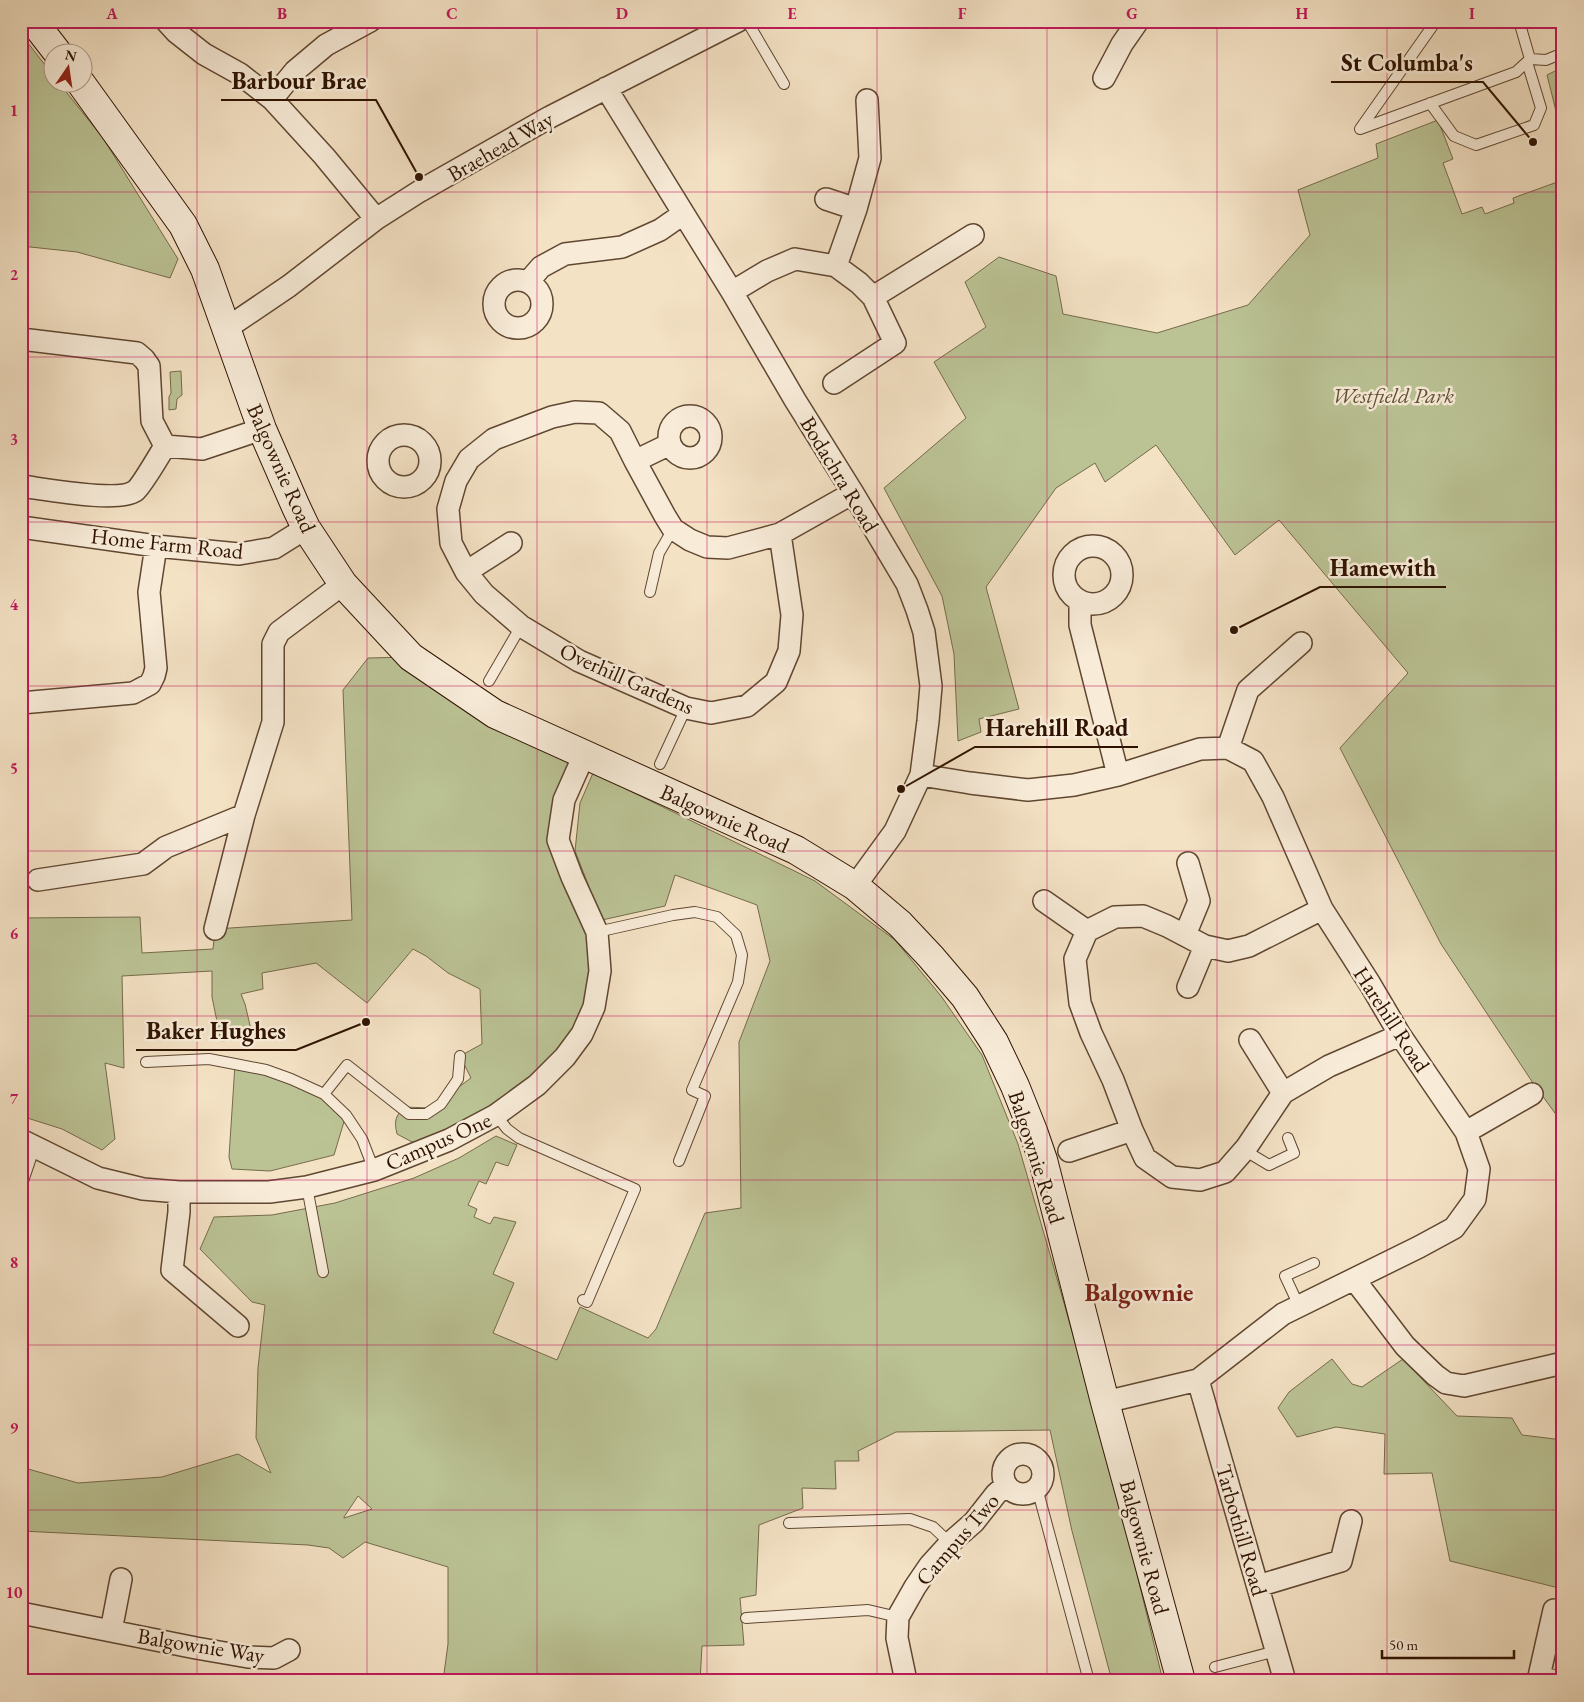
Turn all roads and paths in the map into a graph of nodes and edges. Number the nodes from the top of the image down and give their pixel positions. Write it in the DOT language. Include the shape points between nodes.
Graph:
graph roads {
  1 [pos="33,21"];
  2 [pos="166,21"];
  3 [pos="370,21"];
  4 [pos="738,21"];
  5 [pos="747,21"];
  6 [pos="1138,21"];
  7 [pos="1436,21"];
  8 [pos="1519,21"];
  9 [pos="49,42"];
  10 [pos="1563,53"];
  11 [pos="1529,61"];
  12 [pos="1104,78"];
  13 [pos="784,84"];
  14 [pos="606,88"];
  15 [pos="87,92"];
  16 [pos="272,99"];
  17 [pos="867,100"];
  18 [pos="1430,103"];
  19 [pos="826,199"];
  20 [pos="856,209"];
  21 [pos="684,214"];
  22 [pos="376,219"];
  23 [pos="973,235"];
  24 [pos="836,266"];
  25 [pos="528,282"];
  26 [pos="732,292"];
  27 [pos="873,297"];
  28 [pos="227,328"];
  29 [pos="21,340"];
  30 [pos="834,383"];
  31 [pos="262,429"];
  32 [pos="670,444"];
  33 [pos="165,446"];
  34 [pos="635,461"];
  35 [pos="428,471"];
  36 [pos="456,481"];
  37 [pos="21,486"];
  38 [pos="853,494"];
  39 [pos="21,527"];
  40 [pos="306,528"];
  41 [pos="673,529"];
  42 [pos="780,534"];
  43 [pos="511,543"];
  44 [pos="156,546"];
  45 [pos="466,572"];
  46 [pos="343,584"];
  47 [pos="650,592"];
  48 [pos="1080,601"];
  49 [pos="521,626"];
  50 [pos="1301,644"];
  51 [pos="489,681"];
  52 [pos="21,703"];
  53 [pos="686,708"];
  54 [pos="1228,748"];
  55 [pos="584,755"];
  56 [pos="660,764"];
  57 [pos="1118,774"];
  58 [pos="921,775"];
  59 [pos="244,815"];
  60 [pos="1188,863"];
  61 [pos="38,880"];
  62 [pos="856,886"];
  63 [pos="1044,901"];
  64 [pos="1322,909"];
  65 [pos="215,929"];
  66 [pos="1087,931"];
  67 [pos="597,932"];
  68 [pos="1185,935"];
  69 [pos="1205,946"];
  70 [pos="1188,987"];
  71 [pos="1400,1035"];
  72 [pos="1250,1040"];
  73 [pos="460,1056"];
  74 [pos="146,1062"];
  75 [pos="324,1094"];
  76 [pos="1283,1094"];
  77 [pos="1532,1094"];
  78 [pos="496,1115"];
  79 [pos="1132,1130"];
  80 [pos="1466,1132"];
  81 [pos="1288,1138"];
  82 [pos="28,1143"];
  83 [pos="1244,1150"];
  84 [pos="1069,1151"];
  85 [pos="679,1161"];
  86 [pos="374,1170"];
  87 [pos="21,1187"];
  88 [pos="307,1187"];
  89 [pos="179,1192"];
  90 [pos="1314,1263"];
  91 [pos="323,1272"];
  92 [pos="1354,1279"];
  93 [pos="582,1300"];
  94 [pos="1299,1306"];
  95 [pos="238,1326"];
  96 [pos="1563,1362"];
  97 [pos="1198,1380"];
  98 [pos="1105,1402"];
  99 [pos="1006,1485"];
  100 [pos="1037,1488"];
  101 [pos="1351,1522"];
  102 [pos="789,1523"];
  103 [pos="950,1543"];
  104 [pos="121,1579"];
  105 [pos="1258,1586"];
  106 [pos="21,1613"];
  107 [pos="898,1616"];
  108 [pos="746,1618"];
  109 [pos="1555,1621"];
  110 [pos="111,1630"];
  111 [pos="289,1650"];
  112 [pos="1276,1651"];
  113 [pos="1215,1667"];
  114 [pos="1539,1676"];
  115 [pos="1563,1677"];
  116 [pos="906,1681"];
  117 [pos="1089,1681"];
  118 [pos="1181,1681"];
  119 [pos="1285,1681"];
  1 -- 9 [label="street"];
  2 -- 16 [label="street" via="204,54 240,74"];
  3 -- 16 [label="street" via="326,46 295,71"];
  4 -- 14 [label="street, Braehead Way"];
  5 -- 13 [label="lane"];
  6 -- 12 [label="street"];
  7 -- 18 [label="lane" via="1360,129"];
  8 -- 11 [label="lane"];
  10 -- 11 [label="lane" via="1546,60"];
  11 -- 18 [label="lane" via="1516,72"];
  11 -- 18 [label="lane" via="1541,108 1534,124 1476,145 1454,136"];
  14 -- 21 [label="street, Bodachra Road"];
  14 -- 22 [label="street, Braehead Way" via="420,191"];
  15 -- 28 [label="street, Balgownie Road" via="183,225 205,269"];
  16 -- 22 [label="street"];
  17 -- 20 [label="street" via="870,158"];
  19 -- 20 [label="street"];
  20 -- 24 [label="street"];
  21 -- 25 [label="street" via="660,230 622,247 565,254 541,267"];
  21 -- 26 [label="street, Bodachra Road"];
  22 -- 28 [label="street, Braehead Way" via="289,286"];
  23 -- 27 [label="street"];
  24 -- 26 [label="street" via="796,259 767,271"];
  24 -- 27 [label="street"];
  26 -- 38 [label="street, Bodachra Road"];
  27 -- 30 [label="street" via="896,343"];
  28 -- 31 [label="street, Balgownie Road"];
  29 -- 33 [label="street" via="137,353 149,366 152,421"];
  31 -- 33 [label="street" via="202,449"];
  31 -- 40 [label="street, Balgownie Road"];
  32 -- 34 [label="street"];
  33 -- 37 [label="street" via="136,490 124,496"];
  34 -- 36 [label="street, Overhill Gardens" via="620,431 599,413 575,412 494,439 469,459"];
  34 -- 41 [label="street, Overhill Gardens"];
  35 -- 36 [label="street"];
  36 -- 45 [label="street, Overhill Gardens" via="448,509 450,542"];
  38 -- 42 [label="street, Overhill Gardens"];
  38 -- 58 [label="street, Bodachra Road" via="907,584 924,632 931,686"];
  39 -- 44 [label="street, Home Farm Road"];
  40 -- 44 [label="street, Home Farm Road" via="274,548 239,554"];
  40 -- 46 [label="street, Balgownie Road"];
  41 -- 42 [label="street, Overhill Gardens" via="707,547 728,548"];
  41 -- 47 [label="lane" via="658,553"];
  42 -- 53 [label="street, Overhill Gardens" via="792,615 789,651 776,682 747,706 711,713"];
  43 -- 45 [label="street"];
  44 -- 52 [label="street" via="149,592 156,668 150,684 133,693"];
  45 -- 49 [label="street, Overhill Gardens" via="484,594"];
  46 -- 55 [label="street, Balgownie Road" via="411,657 495,714"];
  46 -- 59 [label="street" via="279,632 273,644 273,722"];
  48 -- 57 [label="street" via="1080,625"];
  49 -- 51 [label="lane"];
  49 -- 53 [label="street, Overhill Gardens" via="579,661"];
  50 -- 54 [label="street" via="1248,690"];
  53 -- 56 [label="lane"];
  54 -- 57 [label="street, Harehill Road" via="1200,749"];
  54 -- 64 [label="street, Harehill Road" via="1253,761 1273,797"];
  55 -- 62 [label="street, Balgownie Road" via="796,850"];
  55 -- 67 [label="street, Campus One" via="564,800 558,840"];
  57 -- 58 [label="street, Harehill Road" via="1074,785 1028,790"];
  58 -- 62 [label="street, Bodachra Road" via="895,831"];
  59 -- 61 [label="street" via="166,848 143,864"];
  59 -- 65 [label="street"];
  60 -- 68 [label="street" via="1199,901"];
  62 -- 98 [label="street, Balgownie Road" via="900,924 931,957 964,997 994,1042 1019,1095 1042,1160"];
  63 -- 66 [label="street"];
  64 -- 69 [label="street" via="1248,946 1228,951"];
  64 -- 71 [label="street, Harehill Road"];
  66 -- 68 [label="street" via="1115,917 1143,916"];
  66 -- 79 [label="street" via="1075,959 1080,1004"];
  67 -- 78 [label="street, Campus One" via="600,971 594,1007 582,1034 537,1085"];
  67 -- 85 [label="lane" via="695,912 717,918 736,935 742,955 738,982 692,1090 705,1096"];
  68 -- 69 [label="street"];
  69 -- 70 [label="street"];
  71 -- 76 [label="street" via="1329,1066"];
  71 -- 80 [label="street, Harehill Road"];
  72 -- 76 [label="street"];
  73 -- 75 [label="lane" via="458,1080 441,1104 426,1114 409,1114 347,1065"];
  74 -- 75 [label="lane" via="209,1059 266,1070"];
  75 -- 86 [label="lane" via="346,1115 362,1138"];
  76 -- 83 [label="street"];
  77 -- 80 [label="street"];
  78 -- 86 [label="street, Campus One" via="449,1140"];
  78 -- 93 [label="lane" via="519,1138 636,1189 587,1302"];
  79 -- 83 [label="street" via="1145,1158 1172,1177 1200,1180 1225,1172"];
  79 -- 84 [label="street"];
  80 -- 92 [label="street, Harehill Road" via="1479,1169 1475,1199 1454,1228"];
  81 -- 83 [label="lane" via="1294,1153 1269,1165"];
  82 -- 87 [label="lane"];
  82 -- 89 [label="street, Campus One" via="98,1178 143,1189"];
  86 -- 88 [label="street, Campus One"];
  88 -- 89 [label="street, Campus One" via="269,1192"];
  88 -- 91 [label="lane"];
  89 -- 95 [label="street" via="172,1270"];
  90 -- 94 [label="lane" via="1285,1276"];
  92 -- 94 [label="street, Harehill Road"];
  92 -- 96 [label="street" via="1405,1346 1446,1383 1464,1386"];
  94 -- 97 [label="street, Harehill Road" via="1283,1314"];
  97 -- 98 [label="street, Harehill Road"];
  97 -- 105 [label="street, Tarbothill Road"];
  98 -- 118 [label="street, Balgownie Road"];
  99 -- 100 [label="street, Campus Two" via="1024,1494"];
  99 -- 100 [label="street, Campus Two" via="1004,1467 1012,1458 1023,1454 1034,1457 1041,1466 1042,1478"];
  99 -- 103 [label="street, Campus Two" via="974,1522"];
  100 -- 117 [label="lane"];
  101 -- 105 [label="street" via="1341,1561"];
  102 -- 103 [label="lane" via="910,1519 933,1527"];
  103 -- 107 [label="street, Campus Two" via="930,1565"];
  104 -- 110 [label="street, Balgownie Way"];
  105 -- 112 [label="street, Tarbothill Road"];
  106 -- 110 [label="street, Balgownie Way"];
  107 -- 108 [label="lane" via="868,1610"];
  107 -- 116 [label="street, Campus Two" via="897,1638"];
  109 -- 114 [label="street"];
  110 -- 111 [label="street, Balgownie Way" via="248,1656 274,1658"];
  112 -- 113 [label="lane"];
  112 -- 119 [label="street, Tarbothill Road"];
  114 -- 115 [label="lane"];
}
